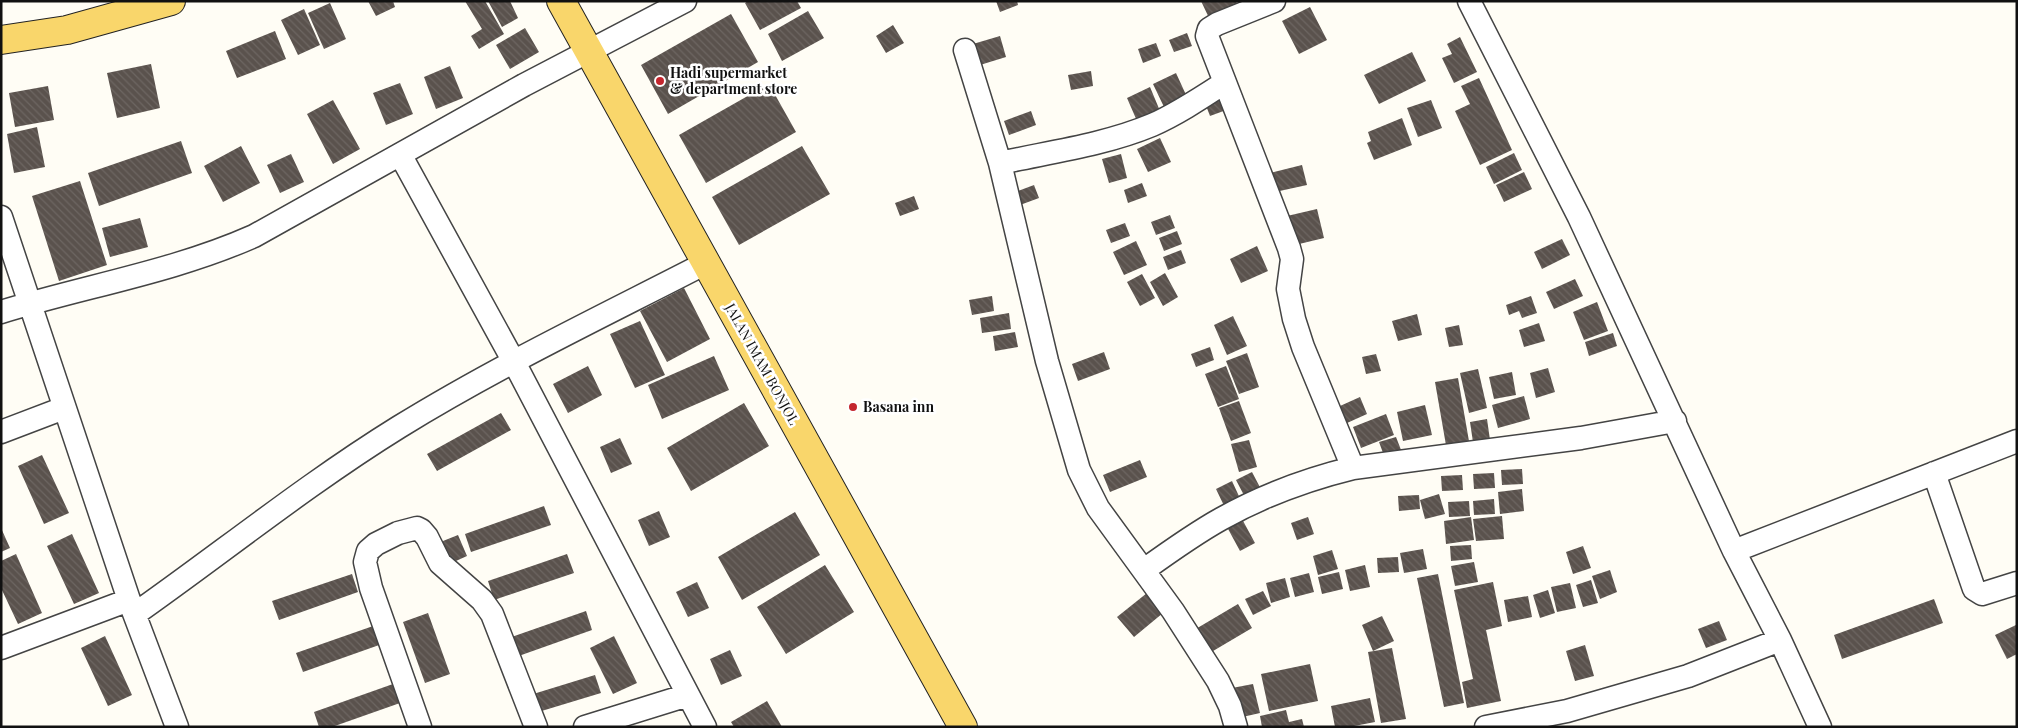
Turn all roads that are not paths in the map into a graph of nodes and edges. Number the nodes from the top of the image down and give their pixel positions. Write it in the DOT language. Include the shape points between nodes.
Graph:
graph roads {
  1 [pos="171,1"];
  2 [pos="561,1"];
  3 [pos="685,1"];
  4 [pos="1274,1"];
  5 [pos="1475,3"];
  6 [pos="1,40"];
  7 [pos="965,50"];
  8 [pos="590,53"];
  9 [pos="1224,83"];
  10 [pos="401,156"];
  11 [pos="1000,163"];
  12 [pos="1,216"];
  13 [pos="706,263"];
  14 [pos="30,303"];
  15 [pos="1,312"];
  16 [pos="514,362"];
  17 [pos="64,408"];
  18 [pos="1675,421"];
  19 [pos="1,432"];
  20 [pos="2017,441"];
  21 [pos="1354,468"];
  22 [pos="1934,473"];
  23 [pos="1734,550"];
  24 [pos="1144,570"];
  25 [pos="2017,583"];
  26 [pos="132,607"];
  27 [pos="1780,640"];
  28 [pos="1,648"];
  29 [pos="688,695"];
  30 [pos="177,727"];
  31 [pos="420,727"];
  32 [pos="536,727"];
  33 [pos="585,727"];
  34 [pos="705,727"];
  35 [pos="963,727"];
  36 [pos="1236,727"];
  37 [pos="1486,727"];
  38 [pos="1820,727"];
  1 -- 6 [label="main road" via="67,30"];
  2 -- 8 [label="main road, JALAN IMAM BONJOL"];
  3 -- 8 [label="street"];
  4 -- 9 [label="street" via="1210,29 1207,36"];
  5 -- 18 [label="street"];
  7 -- 11 [label="street"];
  8 -- 10 [label="street" via="524,85"];
  8 -- 13 [label="main road, JALAN IMAM BONJOL"];
  9 -- 11 [label="street" via="1152,125 1080,146"];
  9 -- 21 [label="street" via="1289,248 1292,260 1289,297 1302,347"];
  10 -- 14 [label="street" via="262,233 222,251"];
  10 -- 16 [label="street"];
  11 -- 24 [label="street" via="1047,361 1079,470 1098,508"];
  12 -- 14 [label="street"];
  13 -- 16 [label="street"];
  13 -- 35 [label="main road, JALAN IMAM BONJOL"];
  14 -- 15 [label="street"];
  14 -- 17 [label="street"];
  16 -- 26 [label="street" via="332,469"];
  16 -- 29 [label="street"];
  17 -- 19 [label="street"];
  17 -- 26 [label="street"];
  18 -- 21 [label="street" via="1581,438"];
  18 -- 23 [label="street"];
  20 -- 22 [label="street"];
  21 -- 24 [label="street" via="1287,488 1222,518"];
  22 -- 23 [label="street"];
  22 -- 25 [label="street" via="1974,589 1982,594"];
  23 -- 27 [label="street"];
  24 -- 36 [label="street" via="1218,681"];
  26 -- 28 [label="street"];
  26 -- 30 [label="street"];
  27 -- 37 [label="street" via="1688,676 1567,711"];
  27 -- 38 [label="street"];
  29 -- 33 [label="street"];
  29 -- 34 [label="street"];
  31 -- 32 [label="street" via="371,588 365,562 368,551 376,544 417,528 427,537 440,563 482,600 492,614"];
}
